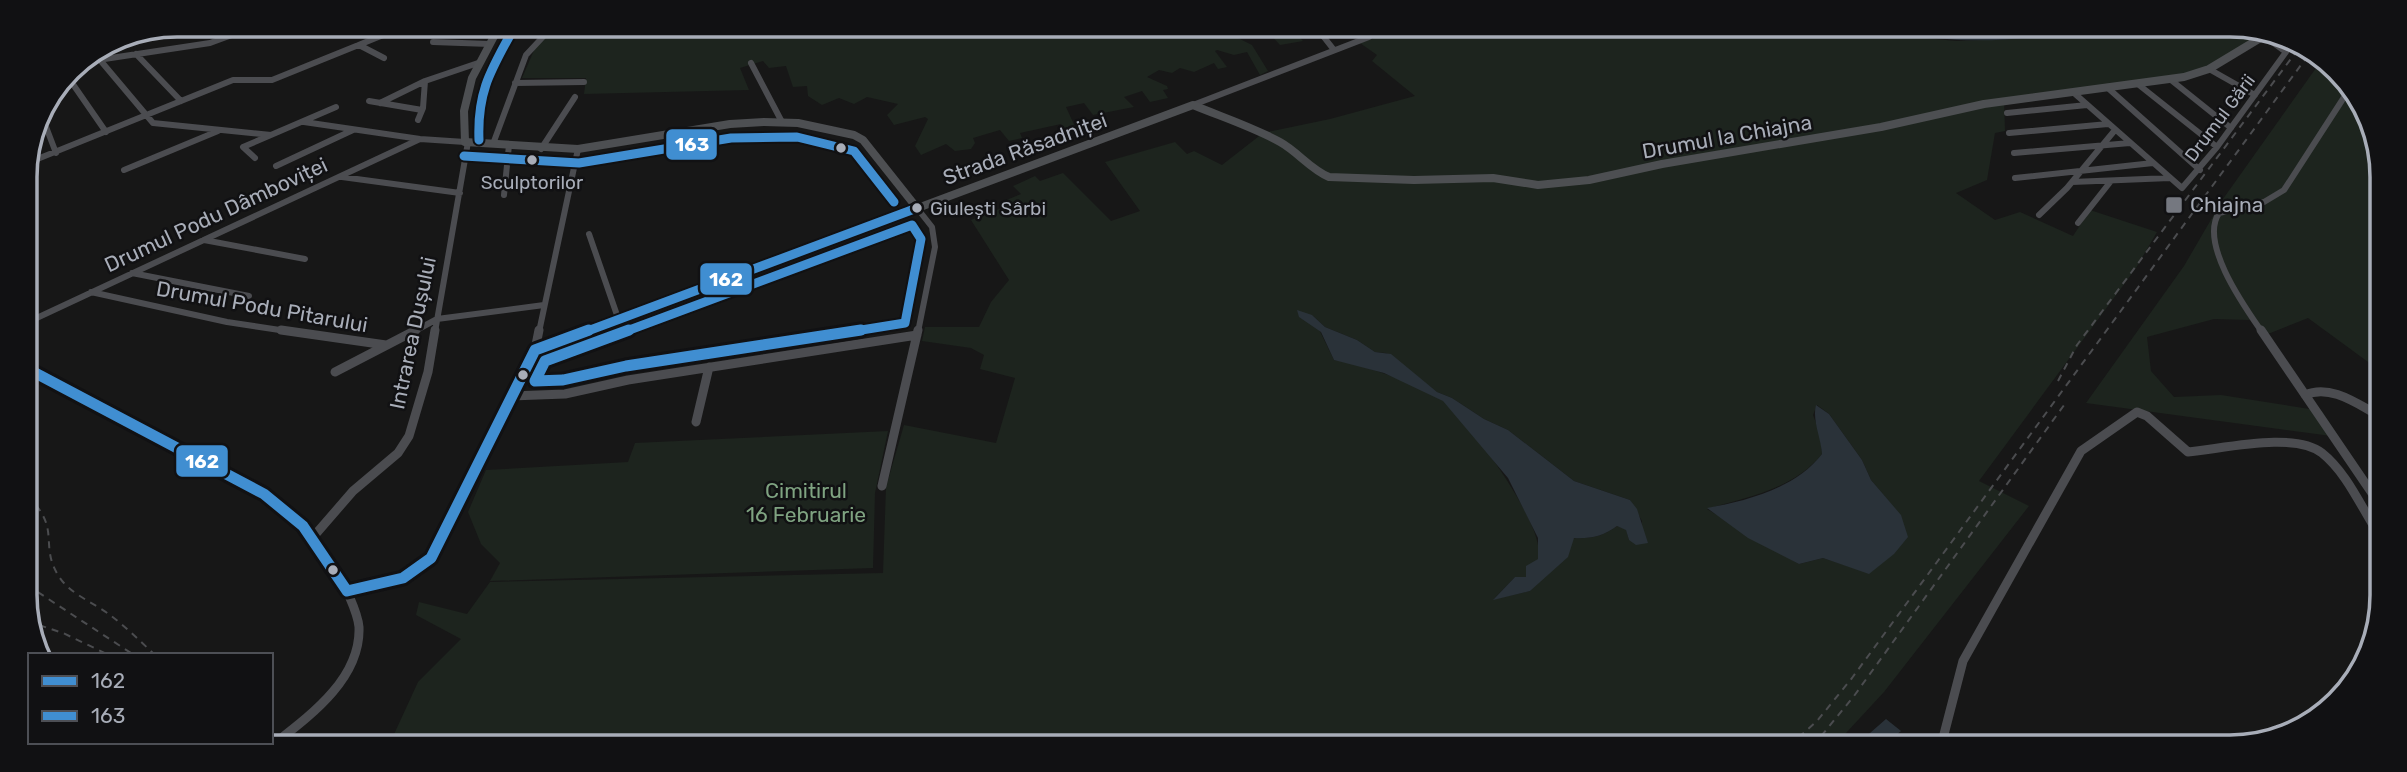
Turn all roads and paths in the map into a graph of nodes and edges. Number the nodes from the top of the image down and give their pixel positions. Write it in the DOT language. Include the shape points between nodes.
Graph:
graph roads {
  1 [pos="226,37"];
  2 [pos="379,37"];
  3 [pos="495,37"];
  4 [pos="542,37"];
  5 [pos="1324,37"];
  6 [pos="1369,37"];
  7 [pos="2258,40"];
  8 [pos="433,43"];
  9 [pos="490,44"];
  10 [pos="359,45"];
  11 [pos="2281,46"];
  12 [pos="1334,50"];
  13 [pos="136,54"];
  14 [pos="384,58"];
  15 [pos="100,60"];
  16 [pos="478,63"];
  17 [pos="751,63"];
  18 [pos="2209,69"];
  19 [pos="2171,80"];
  20 [pos="425,81"];
  21 [pos="584,82"];
  22 [pos="515,83"];
  23 [pos="73,84"];
  24 [pos="2139,85"];
  25 [pos="2109,89"];
  26 [pos="2074,93"];
  27 [pos="2255,95"];
  28 [pos="2345,96"];
  29 [pos="575,97"];
  30 [pos="181,101"];
  31 [pos="369,101"];
  32 [pos="380,103"];
  33 [pos="1193,105"];
  34 [pos="2087,105"];
  35 [pos="336,107"];
  36 [pos="422,110"];
  37 [pos="2007,113"];
  38 [pos="145,116"];
  39 [pos="418,120"];
  40 [pos="304,122"];
  41 [pos="782,122"];
  42 [pos="2108,124"];
  43 [pos="46,127"];
  44 [pos="2231,128"];
  45 [pos="220,130"];
  46 [pos="354,130"];
  47 [pos="2115,130"];
  48 [pos="106,132"];
  49 [pos="2008,133"];
  50 [pos="271,135"];
  51 [pos="421,139"];
  52 [pos="467,142"];
  53 [pos="2130,143"];
  54 [pos="493,144"];
  55 [pos="509,145"];
  56 [pos="2101,146"];
  57 [pos="2217,147"];
  58 [pos="541,149"];
  59 [pos="578,149"];
  60 [pos="56,153"];
  61 [pos="2014,153"];
  62 [pos="255,158"];
  63 [pos="38,159"];
  64 [pos="2153,163"];
  65 [pos="276,166"];
  66 [pos="124,170"];
  67 [pos="2200,170"];
  68 [pos="2079,171"];
  69 [pos="341,177"];
  70 [pos="2015,178"];
  71 [pos="2170,178"];
  72 [pos="2111,181"];
  73 [pos="2072,182"];
  74 [pos="460,193"];
  75 [pos="503,195"];
  76 [pos="917,208"];
  77 [pos="2039,215"];
  78 [pos="2077,223"];
  79 [pos="589,234"];
  80 [pos="204,240"];
  81 [pos="305,259"];
  82 [pos="132,273"];
  83 [pos="91,292"];
  84 [pos="248,296"];
  85 [pos="544,305"];
  86 [pos="37,318"];
  87 [pos="437,318"];
  88 [pos="618,318"];
  89 [pos="917,335"];
  90 [pos="386,345"];
  91 [pos="535,350"];
  92 [pos="709,367"];
  93 [pos="335,372"];
  94 [pos="37,374"];
  95 [pos="2305,394"];
  96 [pos="511,396"];
  97 [pos="2370,411"];
  98 [pos="696,422"];
  99 [pos="881,486"];
  100 [pos="2370,490"];
  101 [pos="2370,521"];
  102 [pos="314,536"];
  103 [pos="346,591"];
  104 [pos="285,735"];
  105 [pos="1944,735"];
  1 -- 13 [label="street"];
  2 -- 10 [label="street"];
  3 -- 9 [label="main road"];
  4 -- 22 [label="street" via="530,49"];
  5 -- 12 [label="street"];
  6 -- 12 [label="street, Strada Răsadniței"];
  7 -- 18 [label="main road, Drumul la Chiajna"];
  8 -- 9 [label="street"];
  9 -- 16 [label="main road"];
  10 -- 14 [label="street"];
  10 -- 30 [label="street" via="272,80 233,80"];
  11 -- 27 [label="street, Drumul Gării" via="2286,52"];
  12 -- 33 [label="street, Strada Răsadniței"];
  13 -- 15 [label="street"];
  13 -- 30 [label="street"];
  15 -- 38 [label="street"];
  16 -- 20 [label="street"];
  16 -- 52 [label="main road" via="464,126"];
  17 -- 41 [label="street"];
  18 -- 19 [label="main road, Drumul la Chiajna"];
  18 -- 27 [label="street"];
  19 -- 24 [label="main road, Drumul la Chiajna"];
  19 -- 44 [label="street"];
  20 -- 32 [label="street"];
  20 -- 36 [label="street"];
  21 -- 22 [label="street"];
  22 -- 54 [label="street"];
  23 -- 48 [label="street"];
  24 -- 25 [label="main road, Drumul la Chiajna"];
  24 -- 57 [label="street"];
  25 -- 26 [label="main road, Drumul la Chiajna"];
  25 -- 67 [label="street"];
  26 -- 33 [label="main road, Drumul la Chiajna" via="1984,104 1774,147 1538,186 1503,180 1329,177 1278,141"];
  26 -- 34 [label="street"];
  27 -- 44 [label="street, Drumul Gării"];
  28 -- 95 [label="street" via="2284,190 2275,198 2223,210 2214,217 2216,247 2239,300"];
  29 -- 58 [label="street"];
  30 -- 38 [label="street"];
  31 -- 32 [label="street"];
  32 -- 36 [label="street"];
  33 -- 76 [label="main road, Strada Răsadniței"];
  34 -- 37 [label="street"];
  34 -- 42 [label="street"];
  35 -- 40 [label="street"];
  36 -- 39 [label="street"];
  38 -- 45 [label="street" via="153,123"];
  38 -- 48 [label="street"];
  40 -- 46 [label="street"];
  40 -- 50 [label="street"];
  41 -- 59 [label="main road" via="730,124"];
  41 -- 76 [label="main road" via="863,140"];
  42 -- 47 [label="street"];
  42 -- 49 [label="street"];
  43 -- 60 [label="street"];
  44 -- 57 [label="street, Drumul Gării"];
  45 -- 50 [label="street"];
  45 -- 66 [label="street"];
  46 -- 51 [label="street"];
  46 -- 65 [label="street"];
  47 -- 53 [label="street"];
  47 -- 56 [label="street"];
  48 -- 60 [label="street"];
  50 -- 62 [label="street" via="243,147"];
  51 -- 52 [label="street"];
  51 -- 69 [label="street, Drumul Podu Dâmboviței"];
  52 -- 54 [label="main road"];
  52 -- 74 [label="street, Intrarea Dușului"];
  53 -- 56 [label="street"];
  53 -- 64 [label="street"];
  54 -- 55 [label="main road"];
  55 -- 58 [label="main road"];
  55 -- 75 [label="street"];
  56 -- 61 [label="street"];
  56 -- 68 [label="street"];
  57 -- 67 [label="street, Drumul Gării"];
  58 -- 59 [label="main road"];
  59 -- 85 [label="street"];
  60 -- 63 [label="street"];
  64 -- 68 [label="street"];
  64 -- 71 [label="street"];
  67 -- 71 [label="street, Drumul Gării" via="2182,188"];
  68 -- 70 [label="street"];
  68 -- 73 [label="street"];
  69 -- 74 [label="street"];
  69 -- 80 [label="street, Drumul Podu Dâmboviței"];
  71 -- 72 [label="street"];
  72 -- 73 [label="street"];
  72 -- 78 [label="street"];
  73 -- 77 [label="street"];
  74 -- 87 [label="street, Intrarea Dușului"];
  76 -- 88 [label="main road, Strada Răsadniței"];
  76 -- 89 [label="street" via="936,239"];
  79 -- 88 [label="street"];
  80 -- 81 [label="street"];
  80 -- 82 [label="street, Drumul Podu Dâmboviței"];
  82 -- 83 [label="street, Drumul Podu Dâmboviței"];
  82 -- 84 [label="street"];
  83 -- 86 [label="street, Drumul Podu Dâmboviței"];
  83 -- 90 [label="street, Drumul Podu Pitarului" via="227,322"];
  85 -- 87 [label="street"];
  85 -- 91 [label="street"];
  87 -- 90 [label="street"];
  87 -- 102 [label="street, Intrarea Dușului" via="428,372 409,436 398,453 353,491"];
  88 -- 91 [label="main road, Strada Răsadniței"];
  89 -- 92 [label="street"];
  89 -- 99 [label="street"];
  90 -- 93 [label="street"];
  91 -- 96 [label="main road"];
  92 -- 96 [label="street" via="565,394"];
  92 -- 98 [label="street"];
  94 -- 102 [label="main road" via="264,494"];
  95 -- 97 [label="street" via="2328,392"];
  95 -- 100 [label="street"];
  96 -- 103 [label="main road" via="431,558 406,578"];
  101 -- 105 [label="street" via="2330,461 2313,446 2294,442 2188,452 2137,412 2081,451 1963,662"];
  102 -- 103 [label="main road"];
  103 -- 104 [label="street" via="360,629 348,670 313,712"];
}
